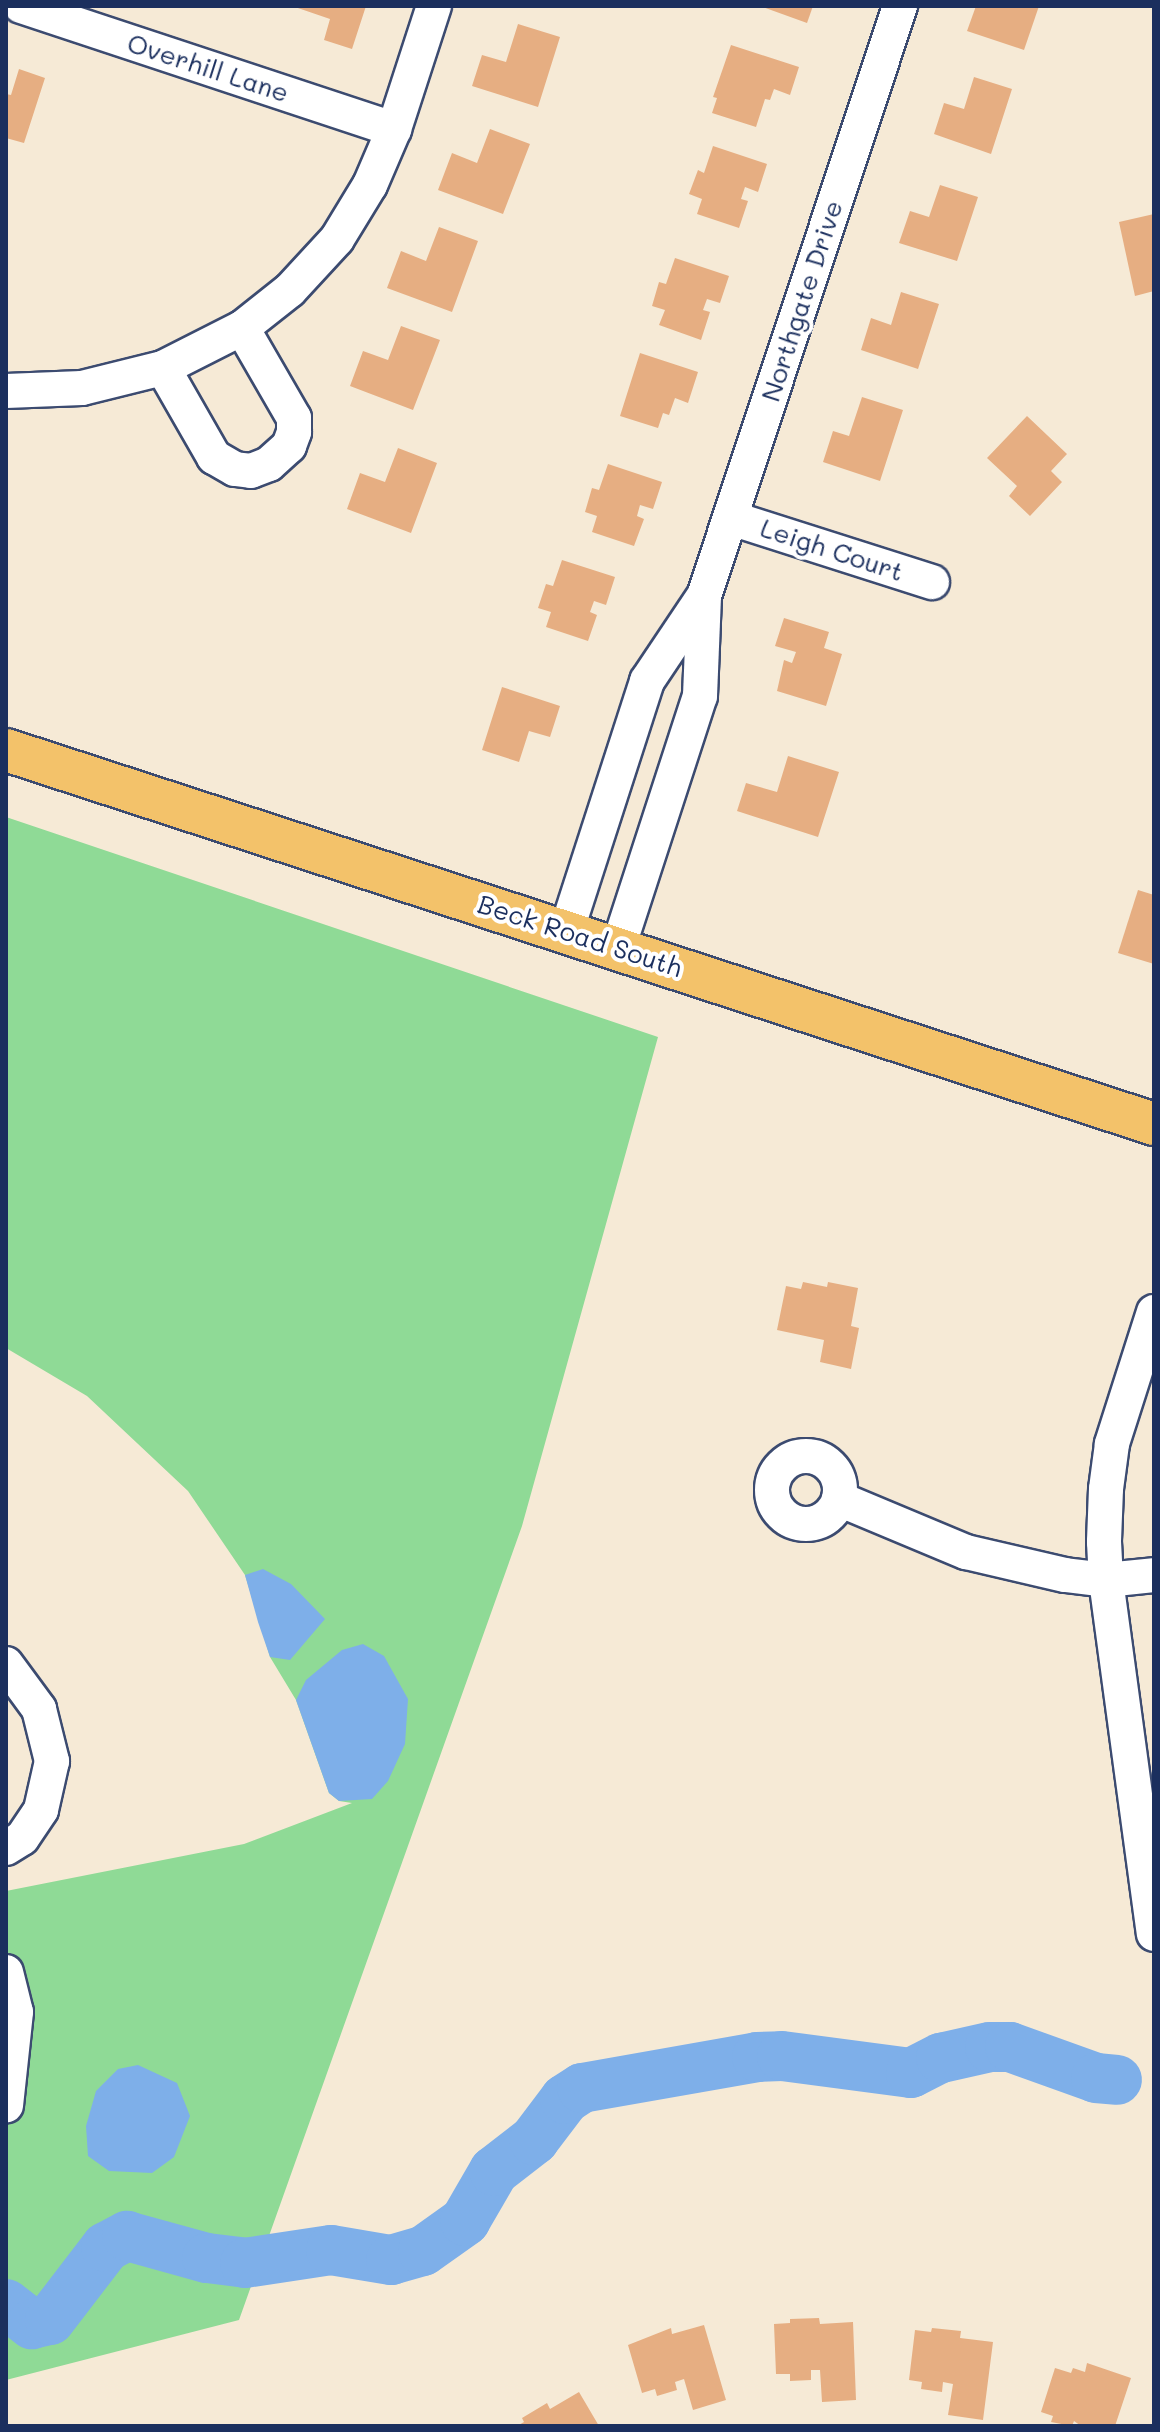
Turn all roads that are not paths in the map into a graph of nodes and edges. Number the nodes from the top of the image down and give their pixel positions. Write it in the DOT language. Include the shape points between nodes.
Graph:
graph roads {
  1 [pos="21,6"];
  2 [pos="434,6"];
  3 [pos="900,6"];
  4 [pos="394,129"];
  5 [pos="242,328"];
  6 [pos="163,368"];
  7 [pos="6,391"];
  8 [pos="731,518"];
  9 [pos="932,582"];
  10 [pos="704,596"];
  11 [pos="6,750"];
  12 [pos="566,932"];
  13 [pos="618,948"];
  14 [pos="1154,1124"];
  15 [pos="1154,1312"];
  16 [pos="839,1499"];
  17 [pos="1154,1575"];
  18 [pos="1106,1580"];
  19 [pos="6,1664"];
  20 [pos="6,1848"];
  21 [pos="1154,1934"];
  22 [pos="6,1972"];
  23 [pos="6,2105"];
  1 -- 4 [label="street, Overhill Lane"];
  2 -- 4 [label="street"];
  3 -- 8 [label="street, Northgate Drive"];
  4 -- 5 [label="street" via="370,185 337,239 290,290"];
  5 -- 6 [label="street"];
  5 -- 6 [label="street" via="294,418 289,446 269,464 251,471 235,469 214,457"];
  6 -- 7 [label="street" via="82,388"];
  8 -- 9 [label="street, Leigh Court"];
  8 -- 10 [label="street, Northgate Drive"];
  10 -- 12 [label="street, Northgate Drive" via="647,681"];
  10 -- 13 [label="street, Northgate Drive" via="700,696"];
  11 -- 12 [label="main road, Beck Road South"];
  12 -- 13 [label="main road, Beck Road South"];
  13 -- 14 [label="main road, Beck Road South"];
  15 -- 18 [label="street" via="1112,1444 1106,1489"];
  16 -- 18 [label="street" via="966,1552"];
  17 -- 18 [label="street"];
  18 -- 21 [label="street"];
  19 -- 20 [label="street" via="39,1709 52,1761 41,1810 22,1838"];
  22 -- 23 [label="street" via="16,2012"];
}
